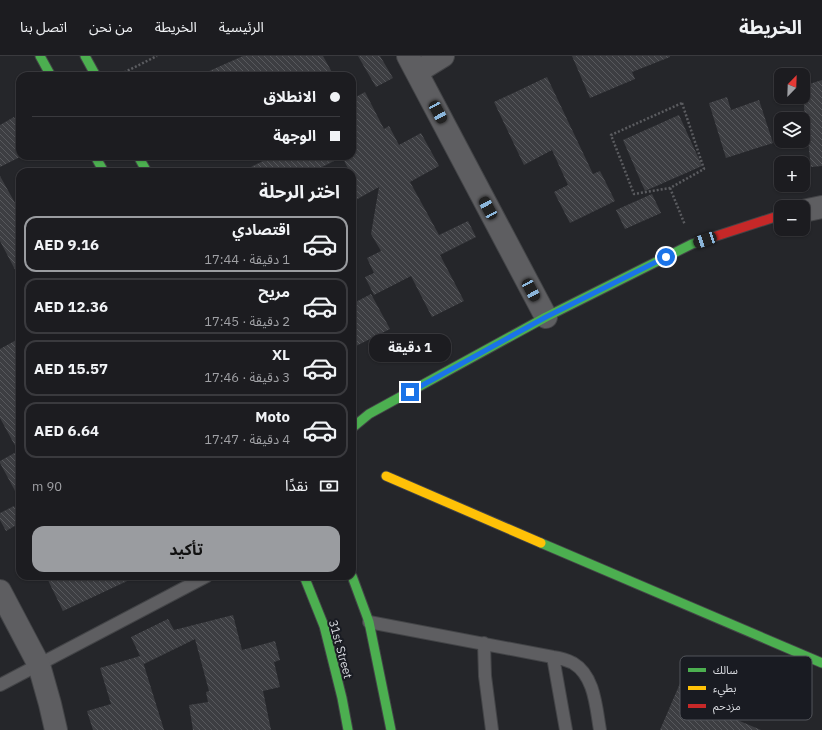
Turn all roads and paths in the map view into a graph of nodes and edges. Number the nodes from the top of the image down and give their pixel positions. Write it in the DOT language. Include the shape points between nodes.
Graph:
graph roads {
  1 [pos="40,56"];
  2 [pos="85,56"];
  3 [pos="157,56"];
  4 [pos="443,56"];
  5 [pos="413,64"];
  6 [pos="49,72"];
  7 [pos="94,72"];
  8 [pos="126,72"];
  9 [pos="670,188"];
  10 [pos="822,207"];
  11 [pos="810,210"];
  12 [pos="774,217"];
  13 [pos="692,244"];
  14 [pos="546,317"];
  15 [pos="361,415"];
  16 [pos="386,476"];
  17 [pos="199,580"];
  18 [pos="306,580"];
  19 [pos="353,580"];
  20 [pos="0,591"];
  21 [pos="369,622"];
  22 [pos="484,643"];
  23 [pos="806,656"];
  24 [pos="553,657"];
  25 [pos="812,659"];
  26 [pos="822,663"];
  27 [pos="39,665"];
  28 [pos="0,685"];
  29 [pos="56,730"];
  30 [pos="348,730"];
  31 [pos="391,730"];
  32 [pos="492,730"];
  33 [pos="566,730"];
  34 [pos="600,730"];
  1 -- 6 [label="street"];
  2 -- 7 [label="street"];
  3 -- 8 [label="path"];
  4 -- 5 [label="street"];
  5 -- 14 [label="street"];
  9 -- 9 [label="path" via="704,169 682,104 611,135 634,194"];
  9 -- 13 [label="path"];
  10 -- 11 [label="street"];
  12 -- 13 [label="street"];
  13 -- 14 [label="street"];
  14 -- 15 [label="street"];
  16 -- 23 [label="street"];
  17 -- 27 [label="lane"];
  18 -- 30 [label="street, 31st Street" via="324,626"];
  19 -- 21 [label="street"];
  20 -- 27 [label="street"];
  21 -- 22 [label="lane"];
  21 -- 31 [label="street"];
  22 -- 24 [label="lane"];
  22 -- 32 [label="lane" via="485,676"];
  24 -- 33 [label="lane"];
  24 -- 34 [label="lane" via="574,664 588,680"];
  25 -- 26 [label="street"];
  27 -- 28 [label="lane"];
  27 -- 29 [label="street"];
}
